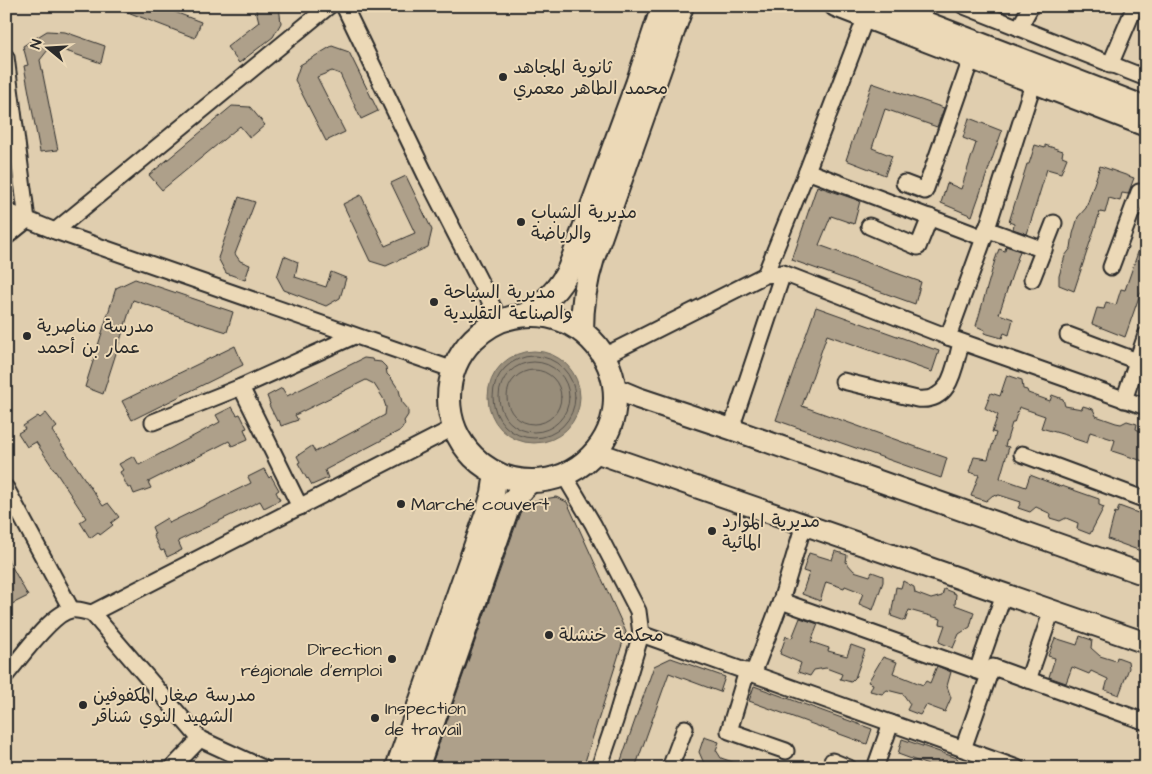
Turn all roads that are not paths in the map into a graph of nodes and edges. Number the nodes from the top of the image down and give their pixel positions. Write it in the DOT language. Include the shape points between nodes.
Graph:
graph roads {
  1 [pos="329,6"];
  2 [pos="344,6"];
  3 [pos="663,6"];
  4 [pos="682,6"];
  5 [pos="835,6"];
  6 [pos="884,6"];
  7 [pos="964,6"];
  8 [pos="1030,6"];
  9 [pos="1135,6"];
  10 [pos="981,9"];
  11 [pos="867,12"];
  12 [pos="1020,28"];
  13 [pos="6,56"];
  14 [pos="971,59"];
  15 [pos="1110,65"];
  16 [pos="1146,78"];
  17 [pos="1034,84"];
  18 [pos="1146,107"];
  19 [pos="1146,126"];
  20 [pos="807,171"];
  21 [pos="904,184"];
  22 [pos="1146,194"];
  23 [pos="6,211"];
  24 [pos="930,217"];
  25 [pos="26,220"];
  26 [pos="1054,223"];
  27 [pos="869,226"];
  28 [pos="55,231"];
  29 [pos="985,233"];
  30 [pos="6,237"];
  31 [pos="1044,250"];
  32 [pos="1111,267"];
  33 [pos="783,273"];
  34 [pos="765,275"];
  35 [pos="1032,279"];
  36 [pos="526,315"];
  37 [pos="490,327"];
  38 [pos="582,331"];
  39 [pos="1068,335"];
  40 [pos="1146,335"];
  41 [pos="354,336"];
  42 [pos="955,340"];
  43 [pos="604,356"];
  44 [pos="1137,361"];
  45 [pos="454,370"];
  46 [pos="844,381"];
  47 [pos="241,387"];
  48 [pos="614,388"];
  49 [pos="1124,400"];
  50 [pos="1146,407"];
  51 [pos="153,422"];
  52 [pos="455,428"];
  53 [pos="731,428"];
  54 [pos="595,452"];
  55 [pos="1022,454"];
  56 [pos="496,472"];
  57 [pos="564,475"];
  58 [pos="532,481"];
  59 [pos="6,488"];
  60 [pos="1146,500"];
  61 [pos="300,507"];
  62 [pos="804,524"];
  63 [pos="1146,575"];
  64 [pos="1004,594"];
  65 [pos="781,601"];
  66 [pos="71,610"];
  67 [pos="1052,610"];
  68 [pos="92,613"];
  69 [pos="641,634"];
  70 [pos="1146,643"];
  71 [pos="985,669"];
  72 [pos="750,673"];
  73 [pos="6,675"];
  74 [pos="1028,680"];
  75 [pos="1146,722"];
  76 [pos="891,723"];
  77 [pos="685,728"];
  78 [pos="200,739"];
  79 [pos="963,749"];
  80 [pos="786,751"];
  81 [pos="832,761"];
  82 [pos="992,764"];
  83 [pos="172,768"];
  84 [pos="264,768"];
  85 [pos="397,768"];
  86 [pos="417,768"];
  87 [pos="598,768"];
  88 [pos="670,768"];
  89 [pos="849,768"];
  90 [pos="875,768"];
  91 [pos="1017,768"];
  1 -- 28 [label="street"];
  2 -- 37 [label="street" via="494,309"];
  3 -- 36 [label="main road" via="569,270 555,292"];
  4 -- 38 [label="main road" via="593,258 582,306"];
  5 -- 11 [label="street"];
  6 -- 18 [label="street"];
  7 -- 10 [label="street"];
  8 -- 12 [label="street"];
  9 -- 15 [label="street"];
  10 -- 12 [label="street"];
  11 -- 14 [label="street"];
  11 -- 20 [label="street"];
  12 -- 15 [label="street"];
  13 -- 25 [label="street"];
  14 -- 17 [label="street"];
  14 -- 21 [label="street" via="924,191"];
  15 -- 16 [label="street"];
  17 -- 19 [label="street"];
  17 -- 29 [label="street"];
  20 -- 24 [label="street"];
  20 -- 34 [label="street"];
  22 -- 32 [label="street" via="1139,192"];
  23 -- 25 [label="street"];
  24 -- 27 [label="street" via="918,247"];
  24 -- 29 [label="street"];
  25 -- 28 [label="street"];
  25 -- 30 [label="street"];
  26 -- 31 [label="street"];
  28 -- 41 [label="street"];
  29 -- 31 [label="street"];
  29 -- 42 [label="street"];
  31 -- 35 [label="street"];
  33 -- 34 [label="street"];
  33 -- 42 [label="street"];
  33 -- 53 [label="street"];
  34 -- 43 [label="street"];
  36 -- 37 [label="main road"];
  36 -- 38 [label="main road" via="548,316"];
  37 -- 45 [label="main road" via="475,338"];
  38 -- 43 [label="main road"];
  39 -- 44 [label="street"];
  40 -- 44 [label="street"];
  41 -- 45 [label="street"];
  41 -- 47 [label="street"];
  42 -- 46 [label="street" via="948,385 934,398 917,399"];
  42 -- 49 [label="street"];
  43 -- 48 [label="main road"];
  44 -- 49 [label="street"];
  45 -- 52 [label="main road" via="450,409"];
  47 -- 51 [label="street"];
  47 -- 61 [label="street"];
  48 -- 53 [label="street"];
  48 -- 54 [label="main road" via="610,426"];
  49 -- 50 [label="street"];
  52 -- 56 [label="main road" via="471,454"];
  52 -- 61 [label="street"];
  53 -- 63 [label="street"];
  54 -- 57 [label="main road"];
  54 -- 62 [label="street"];
  55 -- 60 [label="street"];
  56 -- 58 [label="main road"];
  56 -- 85 [label="main road" via="487,513"];
  57 -- 58 [label="main road"];
  57 -- 69 [label="street" via="638,611"];
  58 -- 86 [label="main road" via="508,507"];
  59 -- 66 [label="street"];
  61 -- 68 [label="street"];
  62 -- 64 [label="street"];
  62 -- 65 [label="street"];
  64 -- 67 [label="street"];
  64 -- 71 [label="street"];
  65 -- 71 [label="street"];
  65 -- 72 [label="street"];
  66 -- 68 [label="street"];
  66 -- 73 [label="street" via="44,628"];
  67 -- 70 [label="street"];
  67 -- 74 [label="street"];
  68 -- 78 [label="street"];
  69 -- 72 [label="street"];
  69 -- 87 [label="street"];
  71 -- 74 [label="street"];
  71 -- 79 [label="street"];
  72 -- 76 [label="street"];
  72 -- 80 [label="street" via="729,731"];
  74 -- 75 [label="street"];
  76 -- 79 [label="street"];
  76 -- 90 [label="street"];
  77 -- 88 [label="street"];
  78 -- 83 [label="street"];
  78 -- 84 [label="street"];
  79 -- 82 [label="street"];
  81 -- 89 [label="street"];
  82 -- 91 [label="street"];
}
